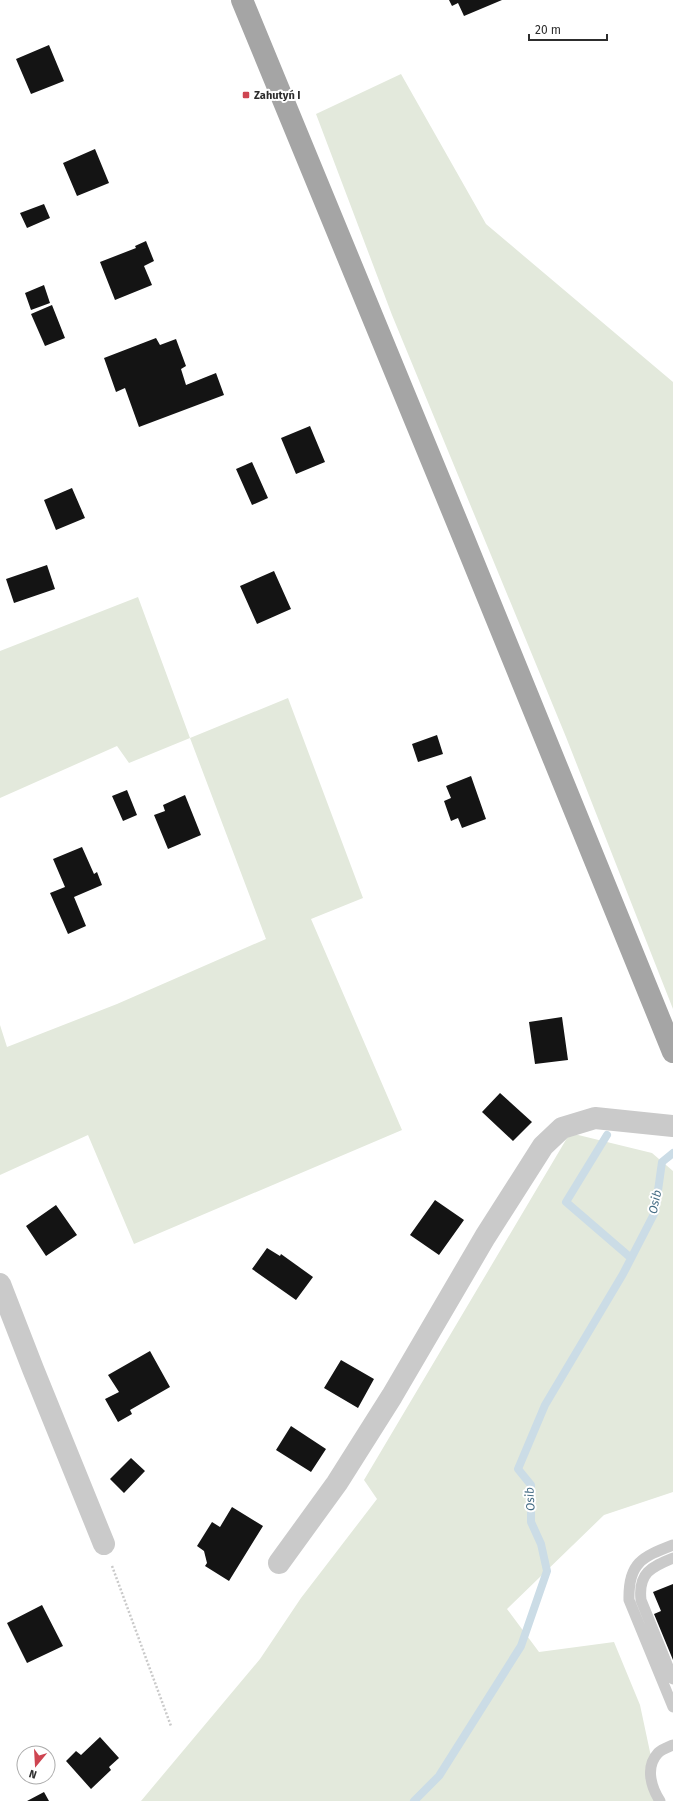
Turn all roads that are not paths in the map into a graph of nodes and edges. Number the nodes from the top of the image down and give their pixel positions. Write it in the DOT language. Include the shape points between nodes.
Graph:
graph roads {
  1 [pos="242,0"];
  2 [pos="673,1052"];
  3 [pos="673,1126"];
  4 [pos="0,1284"];
  5 [pos="104,1544"];
  6 [pos="673,1545"];
  7 [pos="673,1558"];
  8 [pos="279,1563"];
  9 [pos="673,1679"];
  10 [pos="673,1703"];
  11 [pos="673,1745"];
  12 [pos="660,1801"];
  1 -- 2 [label="main road"];
  3 -- 8 [label="street" via="595,1118 562,1128 543,1146 485,1237 392,1396 337,1483"];
  4 -- 5 [label="street"];
  6 -- 10 [label="lane" via="640,1561 629,1586 629,1600"];
  7 -- 9 [label="lane" via="647,1571 640,1590 641,1600"];
  11 -- 12 [label="lane" via="659,1752 653,1762 650,1778"];
}
